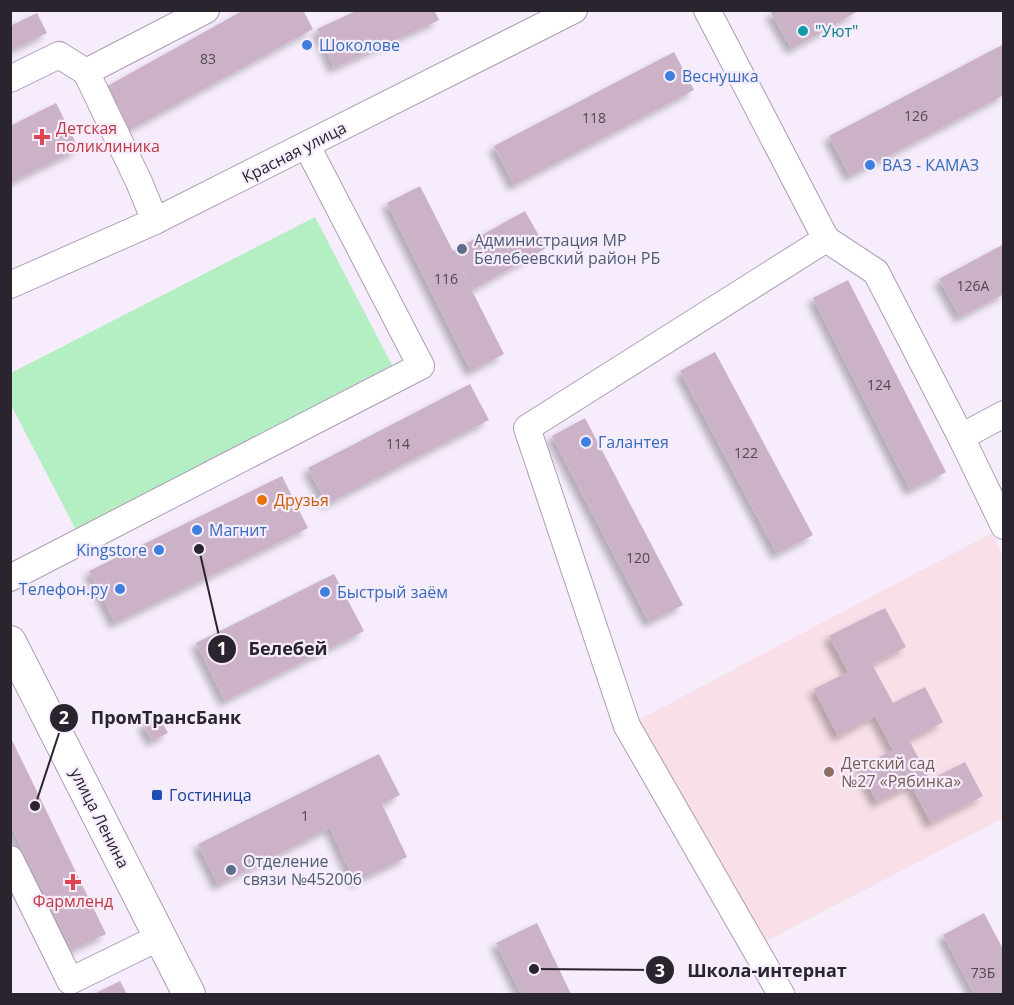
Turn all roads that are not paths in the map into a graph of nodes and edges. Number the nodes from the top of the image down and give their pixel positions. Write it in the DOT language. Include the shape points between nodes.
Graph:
graph roads {
  1 [pos="206,10"];
  2 [pos="574,10"];
  3 [pos="708,10"];
  4 [pos="86,72"];
  5 [pos="10,80"];
  6 [pos="307,146"];
  7 [pos="155,221"];
  8 [pos="826,239"];
  9 [pos="10,285"];
  10 [pos="1004,414"];
  11 [pos="961,437"];
  12 [pos="1004,526"];
  13 [pos="10,578"];
  14 [pos="10,642"];
  15 [pos="10,859"];
  16 [pos="160,937"];
  17 [pos="189,994"];
  18 [pos="781,994"];
  1 -- 4 [label="street"];
  2 -- 6 [label="street, Красная улица"];
  3 -- 8 [label="street"];
  4 -- 5 [label="street" via="59,55"];
  4 -- 7 [label="street"];
  6 -- 7 [label="street, Красная улица"];
  6 -- 13 [label="street" via="421,366"];
  7 -- 9 [label="street, Красная улица"];
  8 -- 11 [label="street" via="876,272"];
  8 -- 18 [label="street" via="527,428 627,726"];
  10 -- 11 [label="street"];
  11 -- 12 [label="street"];
  14 -- 16 [label="main road, улица Ленина"];
  15 -- 16 [label="street" via="70,981"];
  16 -- 17 [label="main road, улица Ленина"];
}
